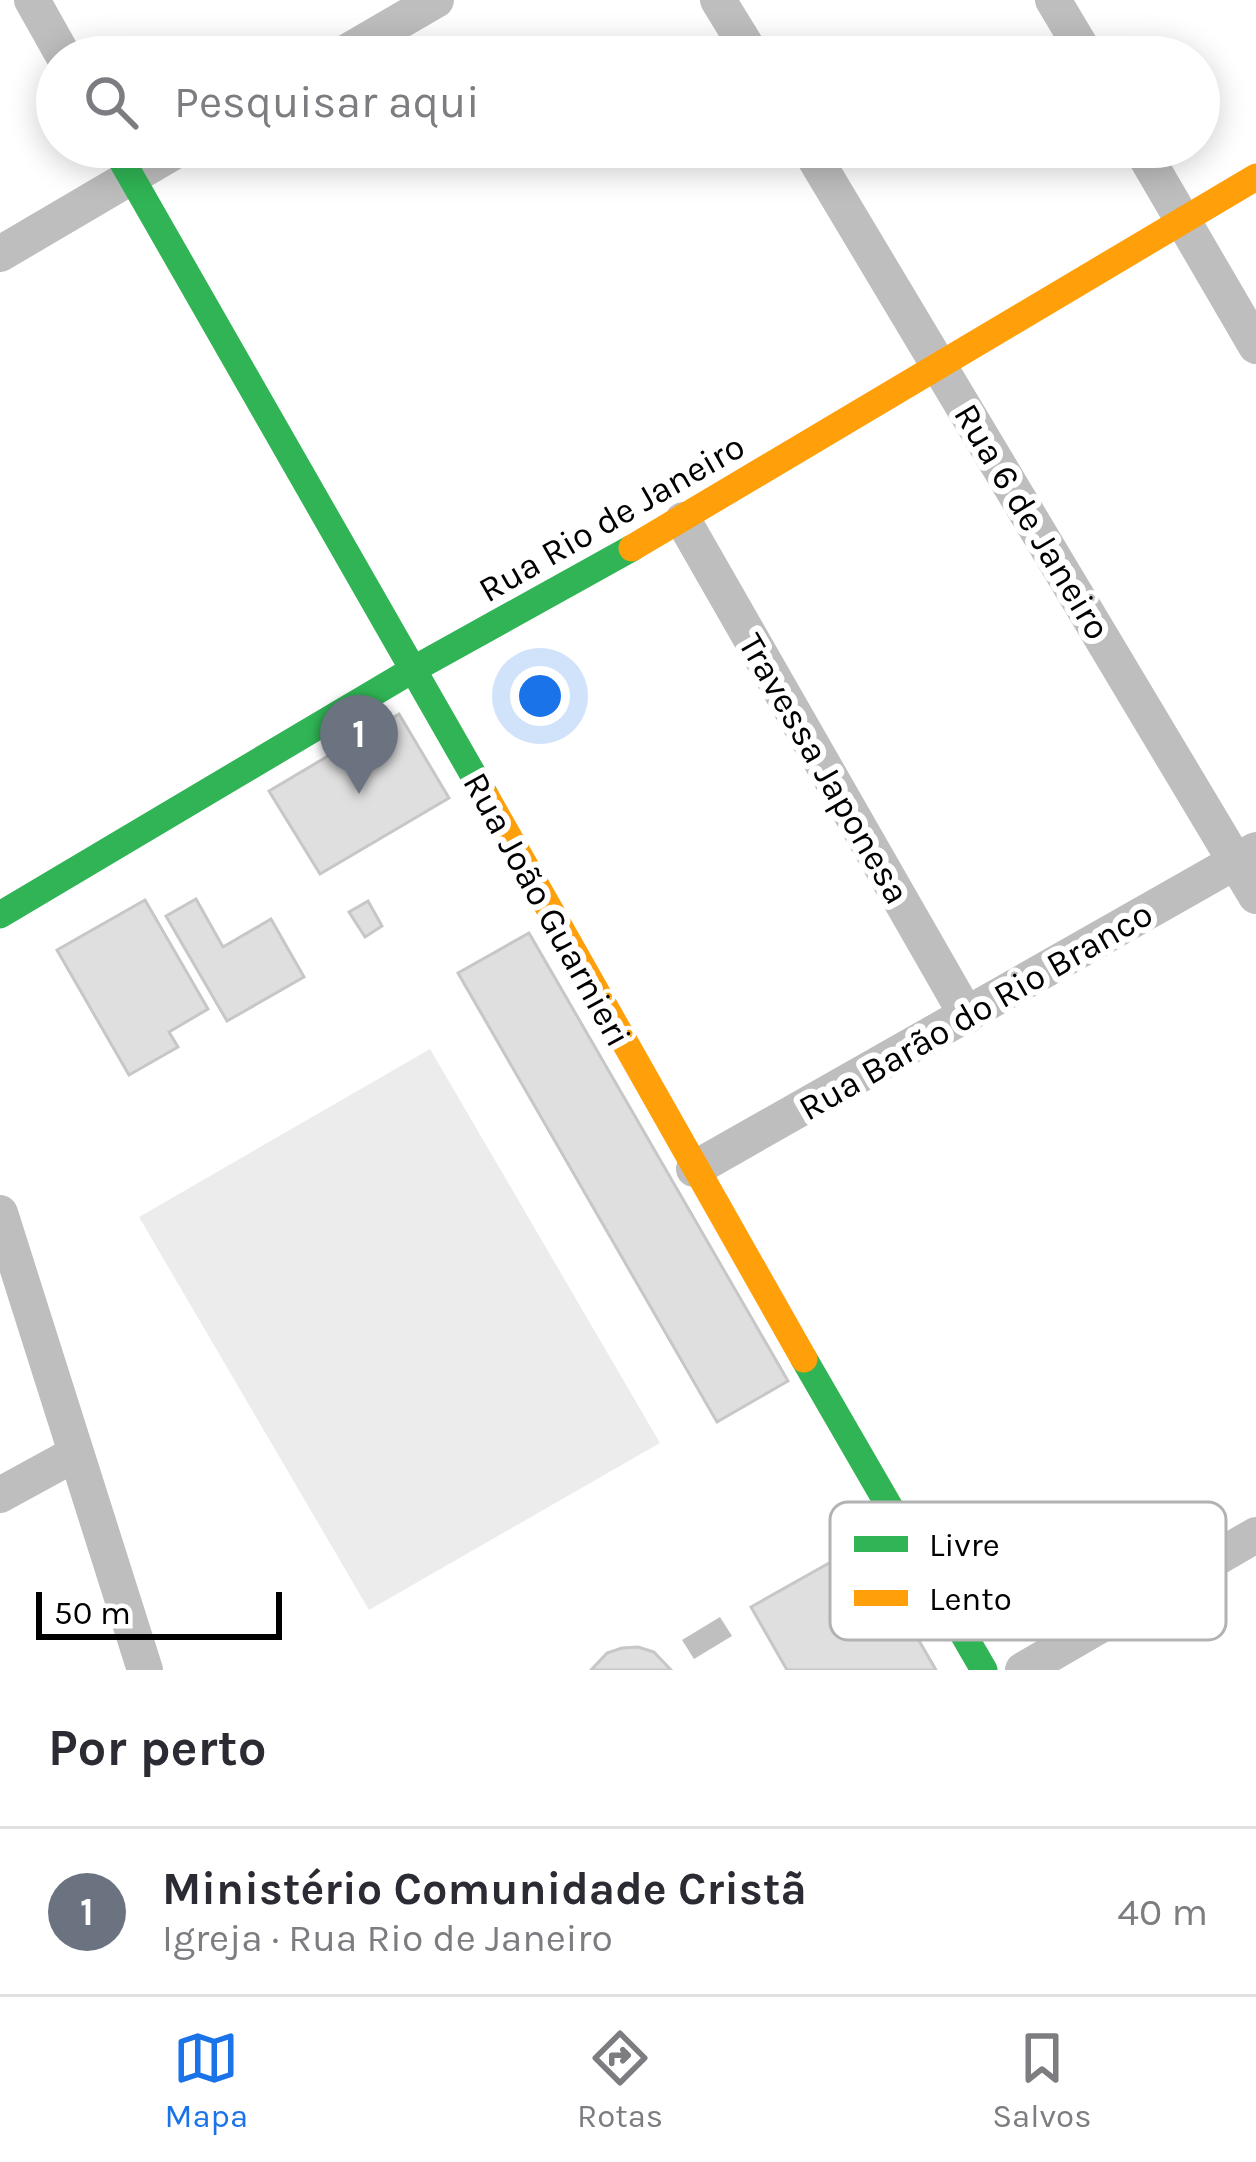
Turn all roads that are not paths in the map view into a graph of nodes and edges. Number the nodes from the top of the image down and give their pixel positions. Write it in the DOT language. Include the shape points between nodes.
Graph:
graph roads {
  1 [pos="32,0"];
  2 [pos="436,0"];
  3 [pos="718,0"];
  4 [pos="1053,0"];
  5 [pos="52,36"];
  6 [pos="374,36"];
  7 [pos="740,36"];
  8 [pos="1074,36"];
  9 [pos="114,168"];
  10 [pos="125,168"];
  11 [pos="821,168"];
  12 [pos="1152,168"];
  13 [pos="1256,177"];
  14 [pos="1183,220"];
  15 [pos="0,254"];
  16 [pos="1256,346"];
  17 [pos="941,367"];
  18 [pos="683,520"];
  19 [pos="414,669"];
  20 [pos="1246,856"];
  21 [pos="1256,896"];
  22 [pos="0,915"];
  23 [pos="967,1016"];
  24 [pos="694,1169"];
  25 [pos="0,1213"];
  26 [pos="75,1454"];
  27 [pos="0,1495"];
  28 [pos="887,1502"];
  29 [pos="1256,1535"];
  30 [pos="1226,1552"];
  31 [pos="967,1640"];
  32 [pos="1075,1640"];
  33 [pos="145,1670"];
  34 [pos="984,1670"];
  35 [pos="1023,1670"];
  1 -- 5 [label="street"];
  2 -- 6 [label="street"];
  3 -- 7 [label="street"];
  4 -- 8 [label="street"];
  9 -- 15 [label="street"];
  10 -- 19 [label="street, Rua João Guarnieri"];
  11 -- 17 [label="street, Rua 6 de Janeiro"];
  12 -- 14 [label="street"];
  13 -- 14 [label="street, Rua Rio de Janeiro"];
  14 -- 16 [label="street"];
  14 -- 17 [label="street, Rua Rio de Janeiro"];
  17 -- 18 [label="street, Rua Rio de Janeiro"];
  17 -- 20 [label="street, Rua 6 de Janeiro"];
  18 -- 19 [label="street, Rua Rio de Janeiro"];
  18 -- 23 [label="street, Travessa Japonesa"];
  19 -- 22 [label="street, Rua Rio de Janeiro"];
  19 -- 24 [label="street, Rua João Guarnieri"];
  20 -- 21 [label="street, Rua 6 de Janeiro"];
  20 -- 23 [label="street, Rua Barão do Rio Branco"];
  23 -- 24 [label="street, Rua Barão do Rio Branco"];
  24 -- 28 [label="street, Rua João Guarnieri"];
  25 -- 26 [label="street"];
  26 -- 27 [label="street"];
  26 -- 33 [label="street"];
  29 -- 30 [label="street"];
  31 -- 34 [label="street, Rua João Guarnieri"];
  32 -- 35 [label="street"];
}
